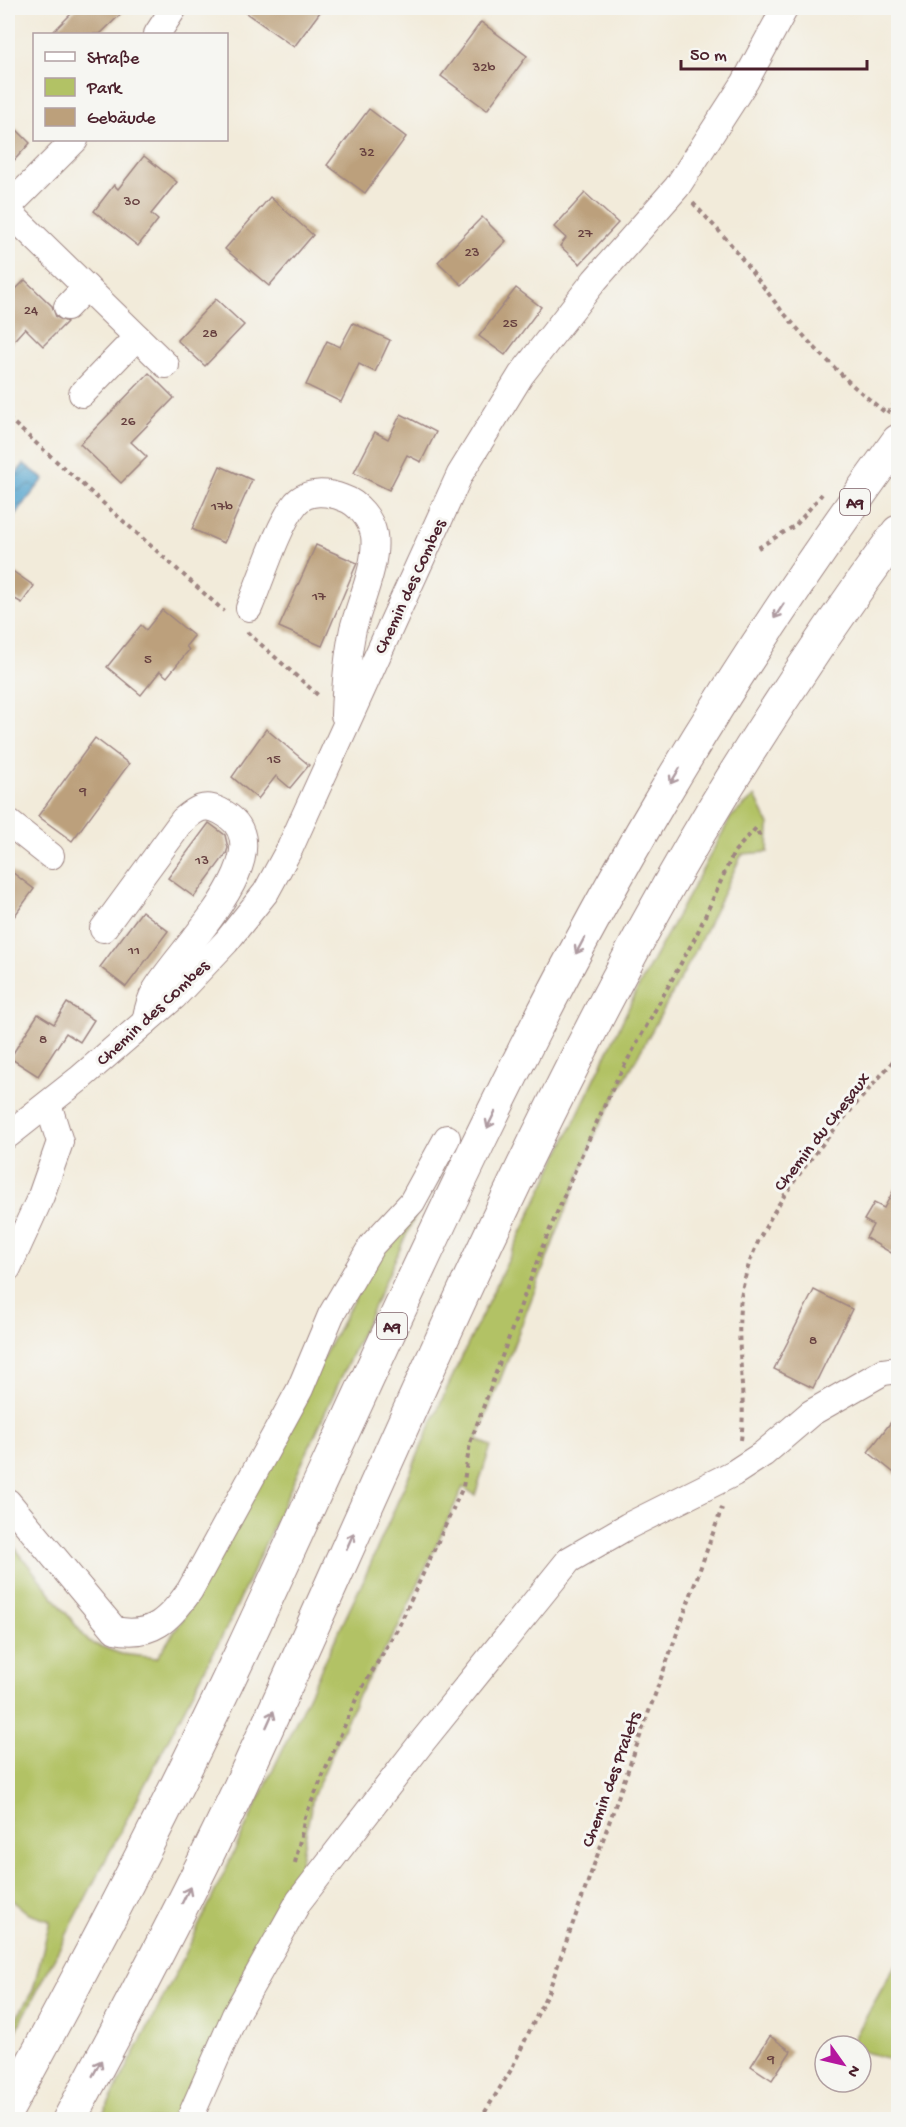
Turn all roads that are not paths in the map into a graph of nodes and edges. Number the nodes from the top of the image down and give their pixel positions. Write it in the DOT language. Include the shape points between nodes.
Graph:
graph roads {
  1 [pos="174,8"];
  2 [pos="785,8"];
  3 [pos="158,33"];
  4 [pos="74,141"];
  5 [pos="8,209"];
  6 [pos="86,287"];
  7 [pos="67,307"];
  8 [pos="137,337"];
  9 [pos="166,365"];
  10 [pos="82,394"];
  11 [pos="888,426"];
  12 [pos="898,532"];
  13 [pos="241,618"];
  14 [pos="344,728"];
  15 [pos="8,822"];
  16 [pos="51,856"];
  17 [pos="103,929"];
  18 [pos="145,1022"];
  19 [pos="48,1104"];
  20 [pos="8,1135"];
  21 [pos="447,1138"];
  22 [pos="8,1268"];
  23 [pos="898,1370"];
  24 [pos="8,1502"];
  25 [pos="8,2108"];
  26 [pos="69,2120"];
  27 [pos="189,2120"];
  1 -- 3 [label="street"];
  2 -- 14 [label="street, Chemin des Combes" via="745,82 677,187 595,280 520,375 460,474"];
  4 -- 5 [label="street"];
  5 -- 6 [label="street"];
  6 -- 7 [label="street"];
  6 -- 8 [label="street"];
  8 -- 9 [label="street"];
  8 -- 10 [label="street"];
  11 -- 25 [label="highway, A9, one-way" via="811,562 655,808 542,1018 176,1787"];
  26 -- 12 [label="highway, one-way" via="236,1794 411,1406 585,1042 750,747"];
  13 -- 14 [label="street" via="297,502 314,493 333,494 351,500 365,514 374,535 345,669"];
  14 -- 18 [label="street, Chemin des Combes" via="266,892 226,942"];
  15 -- 16 [label="street"];
  17 -- 18 [label="street" via="183,820 198,807 211,807 223,813 240,829 244,854 238,872 201,931 155,990"];
  18 -- 19 [label="street, Chemin des Combes"];
  19 -- 20 [label="street, Chemin des Combes"];
  19 -- 22 [label="street" via="60,1142 42,1196"];
  21 -- 24 [label="street" via="412,1202 372,1245 337,1305 300,1389 174,1613 149,1630 132,1634 115,1630"];
  23 -- 27 [label="street" via="884,1372 812,1413 734,1473 569,1560 299,1901 235,2015"];
}
